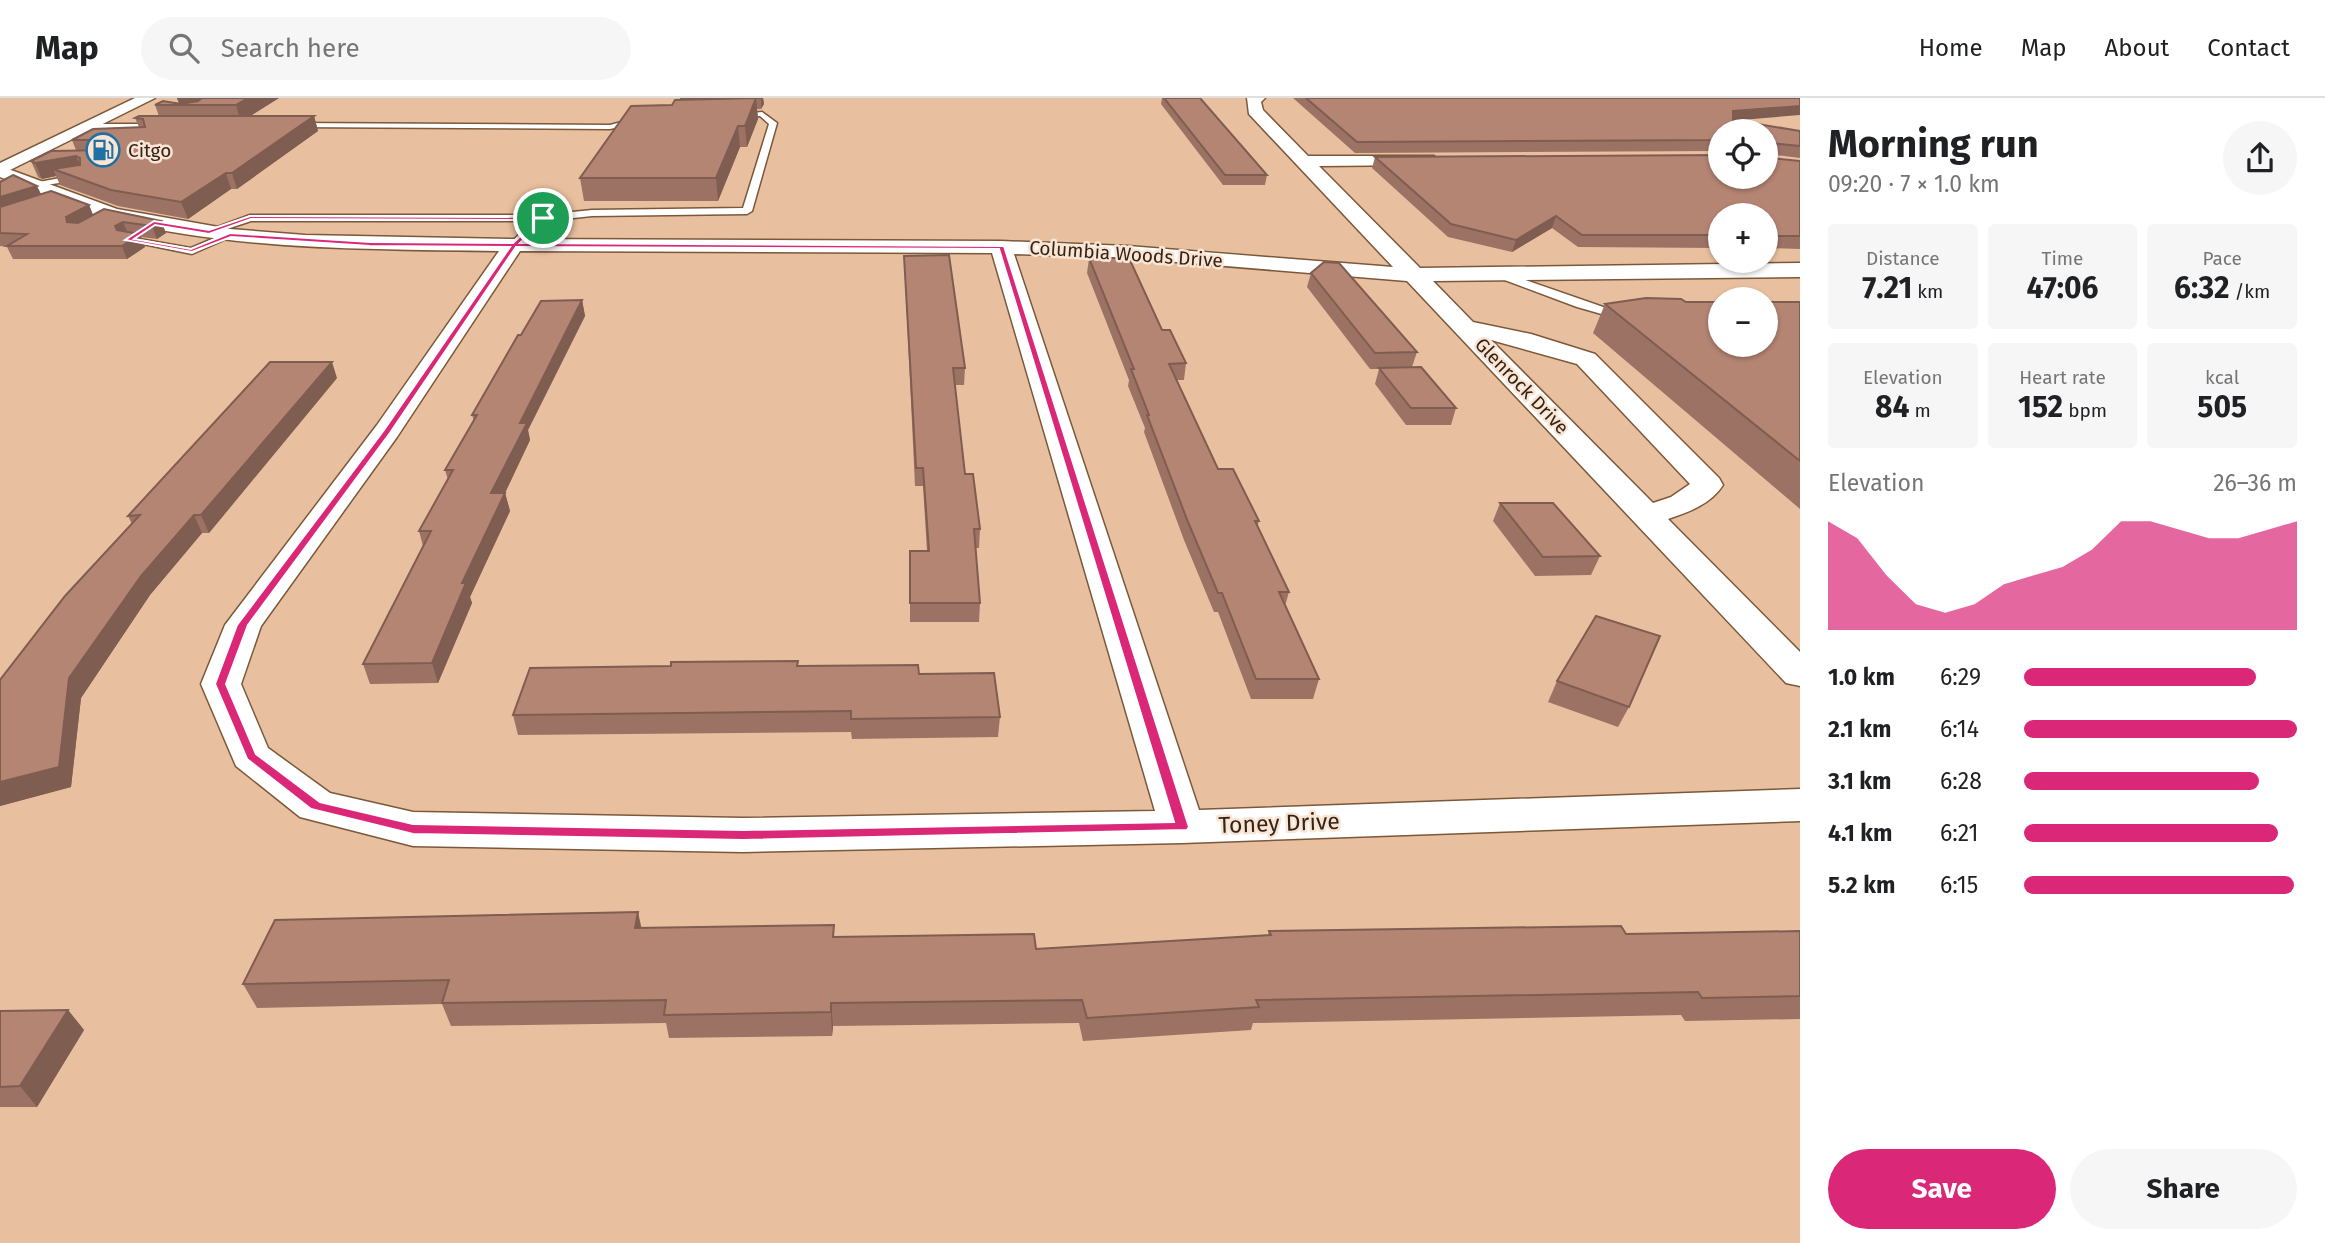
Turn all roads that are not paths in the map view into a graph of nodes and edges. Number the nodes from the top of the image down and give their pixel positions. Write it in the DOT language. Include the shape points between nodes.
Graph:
graph roads {
  1 [pos="147,98"];
  2 [pos="1257,98"];
  3 [pos="112,115"];
  4 [pos="138,115"];
  5 [pos="724,115"];
  6 [pos="655,116"];
  7 [pos="280,125"];
  8 [pos="171,126"];
  9 [pos="88,133"];
  10 [pos="1443,160"];
  11 [pos="20,161"];
  12 [pos="1304,161"];
  13 [pos="47,162"];
  14 [pos="0,171"];
  15 [pos="82,177"];
  16 [pos="38,193"];
  17 [pos="543,218"];
  18 [pos="154,223"];
  19 [pos="220,234"];
  20 [pos="514,245"];
  21 [pos="1001,247"];
  22 [pos="1796,273"];
  23 [pos="1498,274"];
  24 [pos="1415,275"];
  25 [pos="1637,320"];
  26 [pos="1466,328"];
  27 [pos="1647,515"];
  28 [pos="1800,674"];
  29 [pos="1800,805"];
  30 [pos="1182,827"];
  1 -- 3 [label="street"];
  2 -- 12 [label="street, Glenrock Drive" via="1252,100 1255,111"];
  3 -- 4 [label="lane"];
  3 -- 9 [label="street"];
  5 -- 17 [label="lane" via="762,114 773,123 747,211"];
  6 -- 7 [label="lane" via="610,127"];
  8 -- 9 [label="lane"];
  9 -- 11 [label="street"];
  10 -- 12 [label="street"];
  11 -- 13 [label="lane"];
  11 -- 14 [label="street"];
  12 -- 24 [label="street, Glenrock Drive"];
  14 -- 16 [label="street, Columbia Woods Drive"];
  15 -- 16 [label="lane"];
  16 -- 18 [label="street, Columbia Woods Drive" via="66,196 107,217"];
  17 -- 19 [label="lane" via="250,218"];
  17 -- 20 [label="lane"];
  18 -- 19 [label="street, Columbia Woods Drive"];
  18 -- 19 [label="lane" via="128,240 192,251"];
  19 -- 20 [label="street, Columbia Woods Drive" via="370,244"];
  20 -- 21 [label="street, Columbia Woods Drive"];
  20 -- 30 [label="street, Toney Drive" via="387,431 243,625 221,684 251,756 316,806 413,829 743,835"];
  21 -- 24 [label="street, Columbia Woods Drive" via="1128,251"];
  21 -- 30 [label="street"];
  22 -- 23 [label="street, Columbia Woods Drive"];
  23 -- 24 [label="street, Columbia Woods Drive"];
  23 -- 25 [label="lane"];
  24 -- 26 [label="street, Glenrock Drive"];
  26 -- 27 [label="street, Glenrock Drive"];
  26 -- 27 [label="street" via="1586,359 1709,485 1682,504"];
  27 -- 28 [label="street, Glenrock Drive"];
  29 -- 30 [label="street, Toney Drive"];
}
